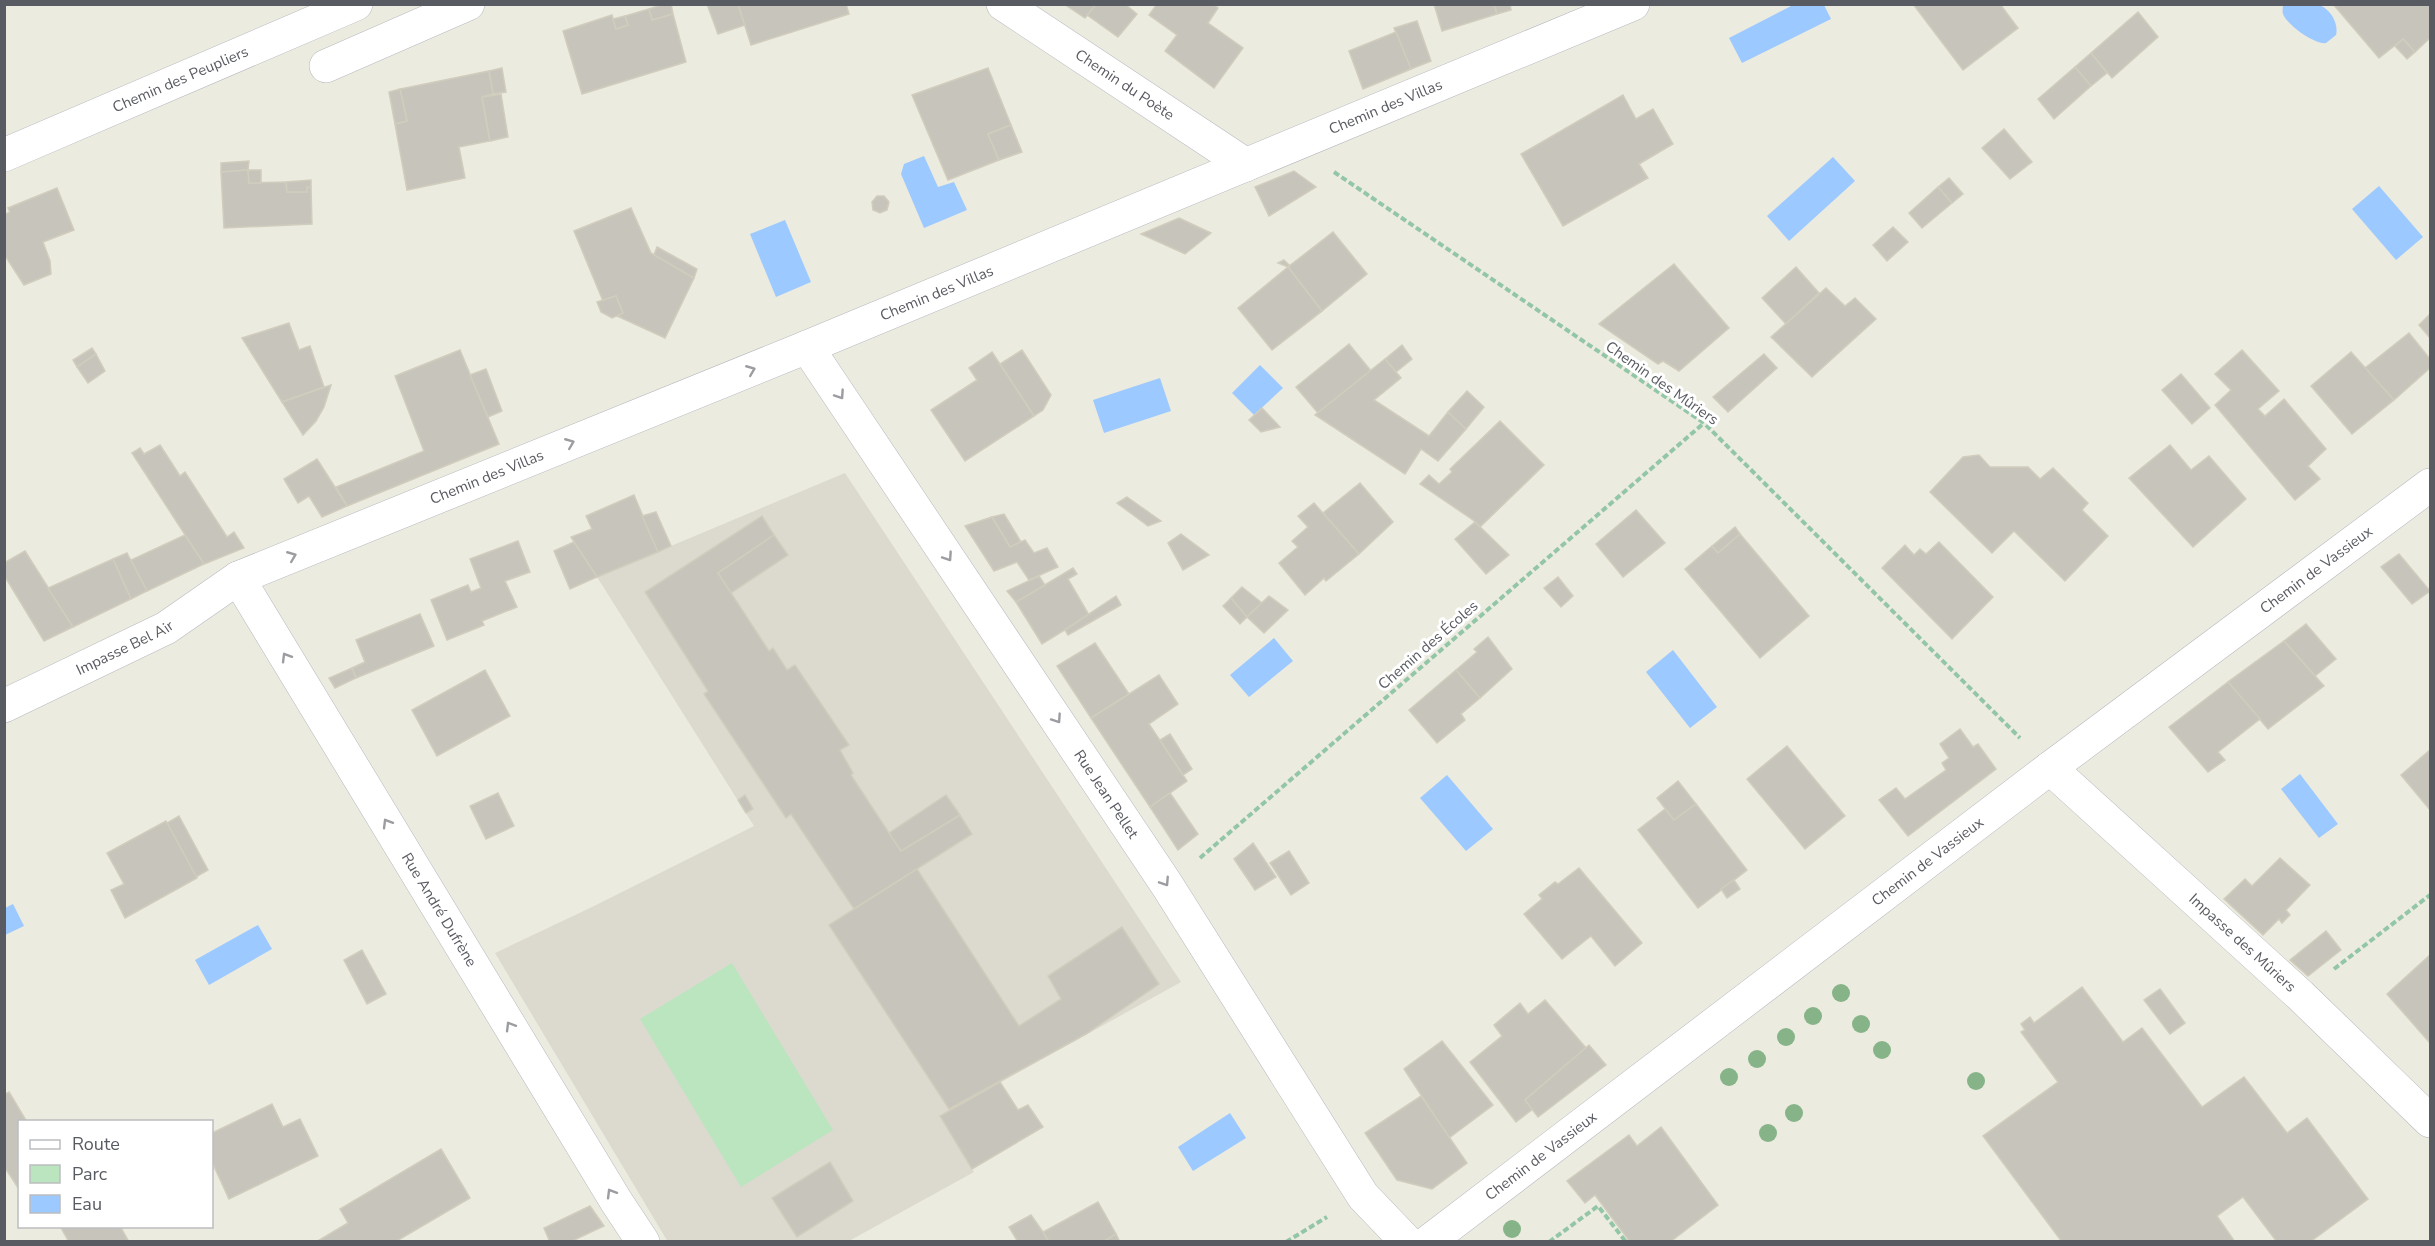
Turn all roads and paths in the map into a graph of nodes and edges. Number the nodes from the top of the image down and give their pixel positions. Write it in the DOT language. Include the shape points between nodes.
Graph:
graph roads {
  1 [pos="356,4"];
  2 [pos="468,4"];
  3 [pos="1003,4"];
  4 [pos="1633,4"];
  5 [pos="326,66"];
  6 [pos="1294,145"];
  7 [pos="4,155"];
  8 [pos="1246,165"];
  9 [pos="807,347"];
  10 [pos="1704,423"];
  11 [pos="2430,485"];
  12 [pos="238,578"];
  13 [pos="4,706"];
  14 [pos="2050,768"];
  15 [pos="1167,885"];
  16 [pos="2430,895"];
  17 [pos="2301,995"];
  18 [pos="2430,1121"];
  19 [pos="643,1242"];
  20 [pos="1407,1242"];
  21 [pos="1428,1242"];
  22 [pos="1549,1242"];
  23 [pos="1626,1242"];
  1 -- 7 [label="street, Chemin des Peupliers"];
  2 -- 5 [label="street"];
  3 -- 8 [label="street, Chemin du Poète"];
  4 -- 6 [label="street, Chemin des Villas"];
  6 -- 8 [label="street, Chemin des Villas"];
  6 -- 10 [label="path, Chemin des Mûriers"];
  8 -- 9 [label="street, Chemin des Villas"];
  12 -- 9 [label="street, Chemin des Villas, one-way"];
  9 -- 15 [label="street, Rue Jean Pellet, one-way"];
  10 -- 14 [label="path, Chemin des Mûriers"];
  10 -- 15 [label="path, Chemin des Écoles"];
  11 -- 14 [label="street, Chemin de Vassieux"];
  12 -- 13 [label="street, Impasse Bel Air" via="166,628"];
  19 -- 12 [label="street, Rue André Dufrène, one-way"];
  14 -- 17 [label="street, Impasse des Mûriers"];
  14 -- 21 [label="street, Chemin de Vassieux"];
  15 -- 20 [label="street, Rue Jean Pellet" via="1364,1196"];
  16 -- 17 [label="path"];
  17 -- 18 [label="street, Impasse des Mûriers"];
  22 -- 23 [label="path" via="1598,1206"];
}
